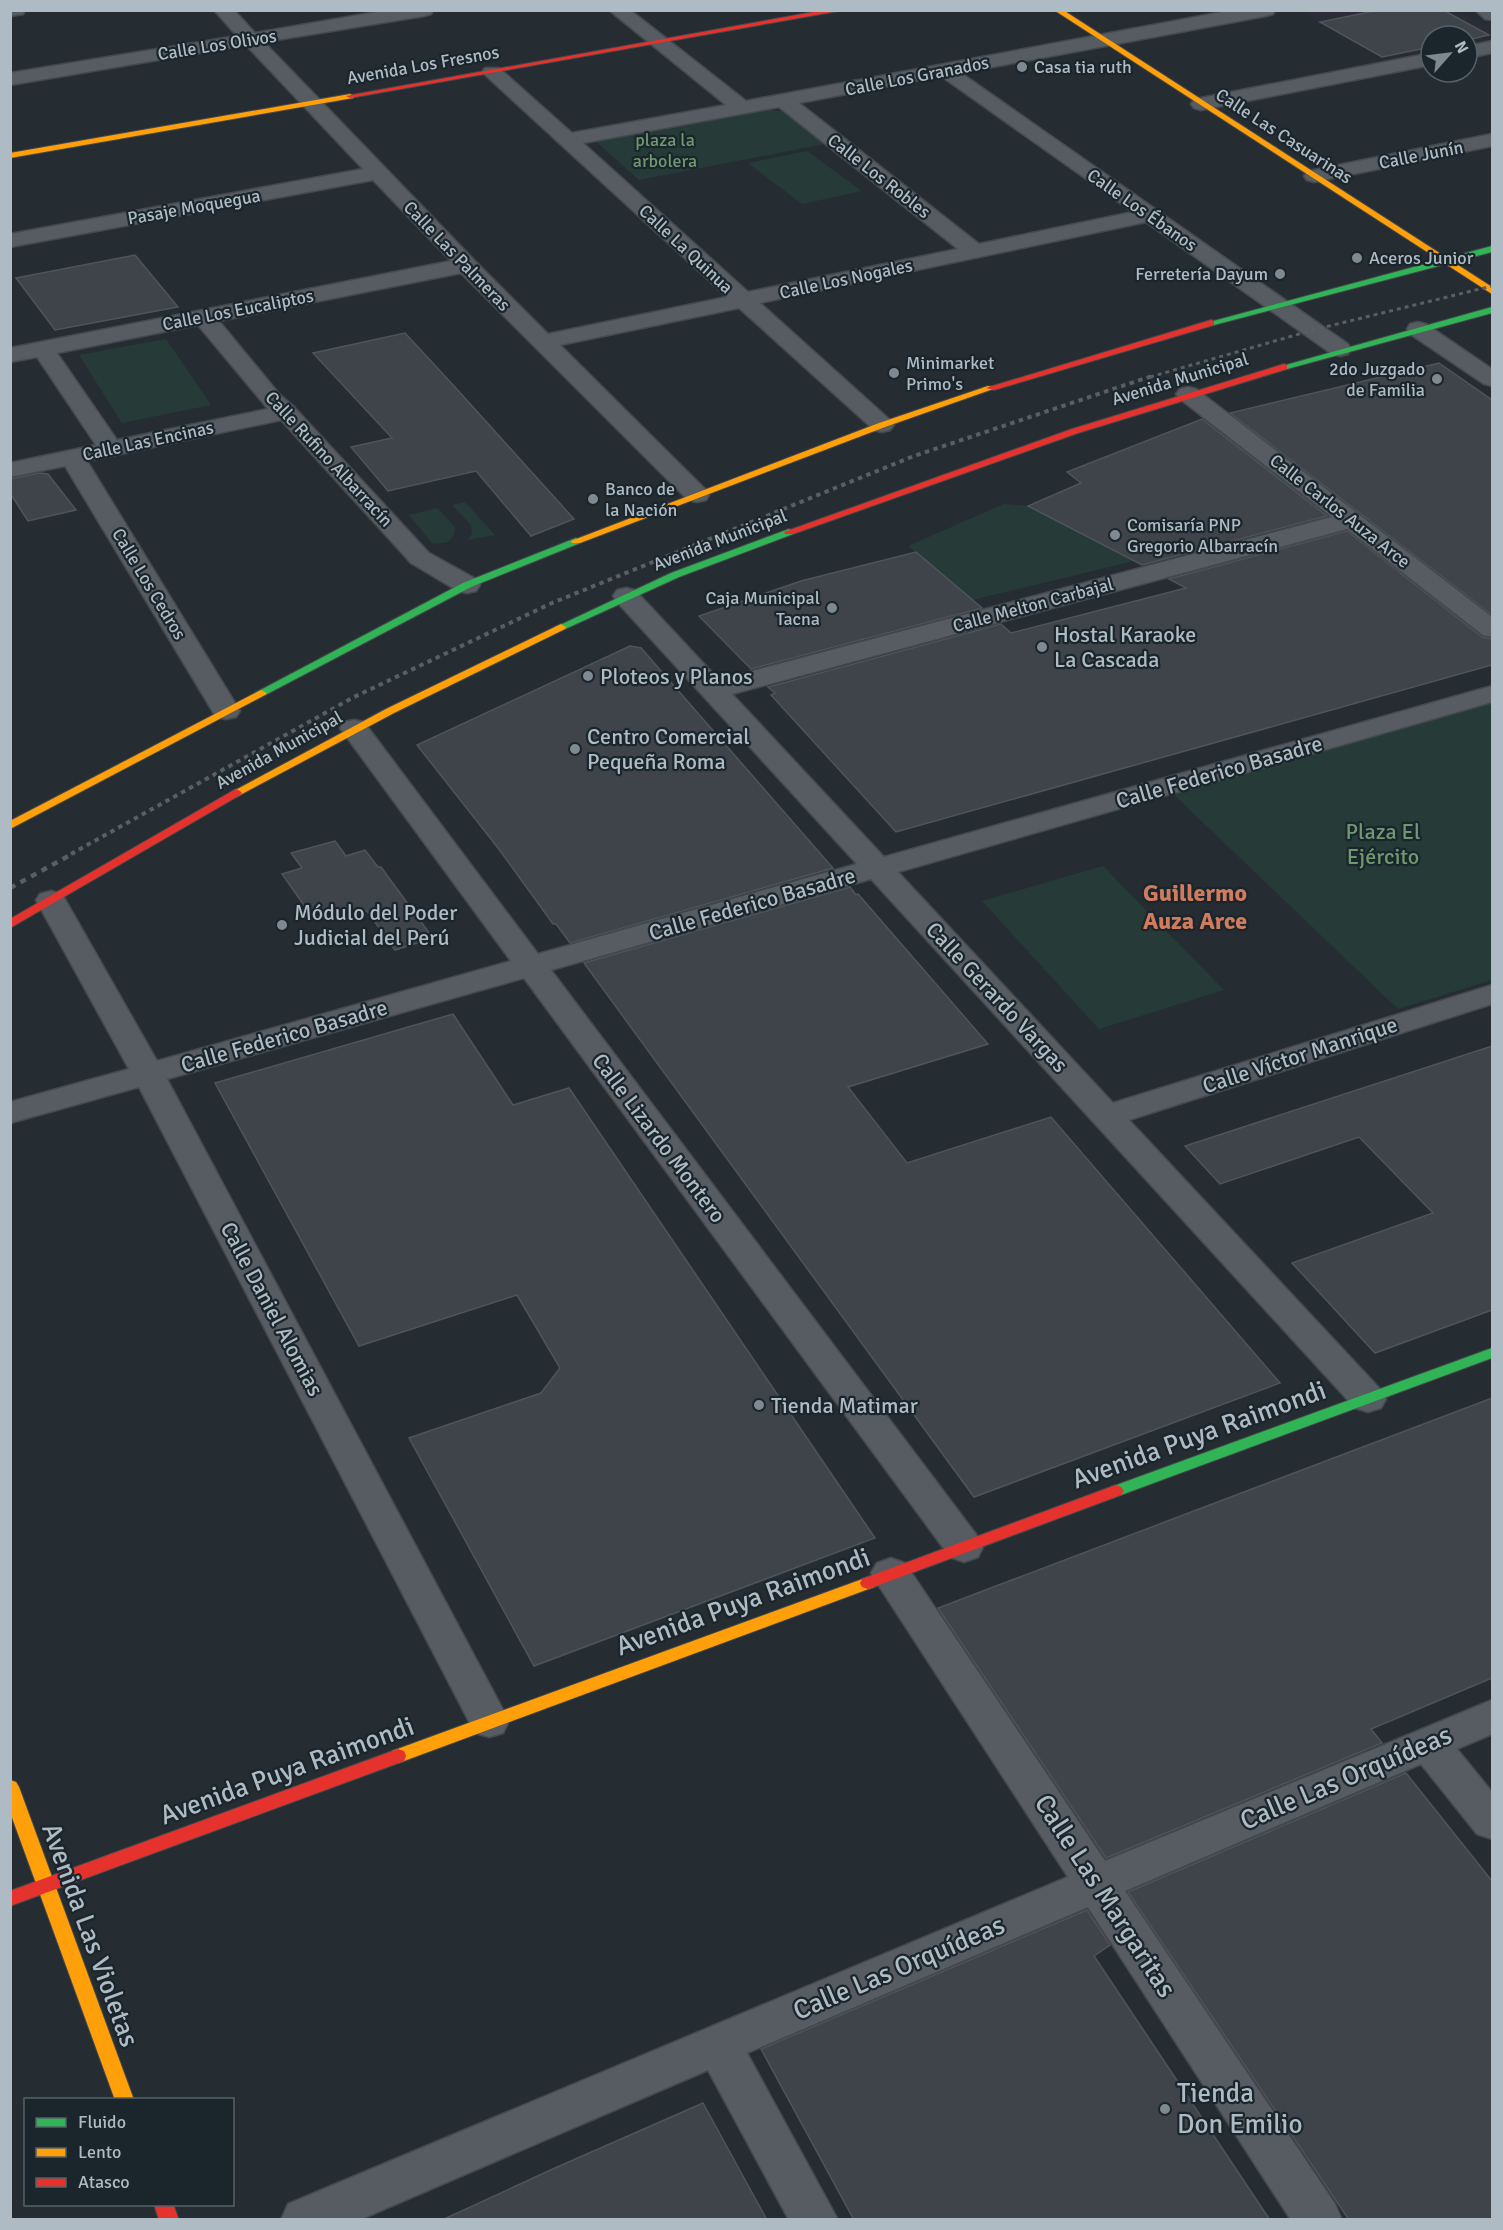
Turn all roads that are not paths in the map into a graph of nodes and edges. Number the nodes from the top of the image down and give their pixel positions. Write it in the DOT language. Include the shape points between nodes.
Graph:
graph roads {
  1 [pos="16,10"];
  2 [pos="223,10"];
  3 [pos="424,10"];
  4 [pos="618,10"];
  5 [pos="841,10"];
  6 [pos="1056,10"];
  7 [pos="1266,10"];
  8 [pos="1484,10"];
  9 [pos="10,11"];
  10 [pos="1492,15"];
  11 [pos="250,39"];
  12 [pos="1103,41"];
  13 [pos="660,42"];
  14 [pos="1419,61"];
  15 [pos="945,70"];
  16 [pos="492,72"];
  17 [pos="10,79"];
  18 [pos="783,100"];
  19 [pos="311,103"];
  20 [pos="1201,104"];
  21 [pos="744,108"];
  22 [pos="568,140"];
  23 [pos="1492,140"];
  24 [pos="10,156"];
  25 [pos="376,173"];
  26 [pos="1314,176"];
  27 [pos="1150,215"];
  28 [pos="10,241"];
  29 [pos="1492,249"];
  30 [pos="976,252"];
  31 [pos="1443,260"];
  32 [pos="466,265"];
  33 [pos="1492,291"];
  34 [pos="742,300"];
  35 [pos="1275,304"];
  36 [pos="1492,310"];
  37 [pos="204,317"];
  38 [pos="1418,329"];
  39 [pos="542,342"];
  40 [pos="21,348"];
  41 [pos="1340,350"];
  42 [pos="1492,380"];
  43 [pos="1188,394"];
  44 [pos="286,412"];
  45 [pos="882,425"];
  46 [pos="111,449"];
  47 [pos="72,457"];
  48 [pos="10,470"];
  49 [pos="697,495"];
  50 [pos="1351,520"];
  51 [pos="467,585"];
  52 [pos="626,596"];
  53 [pos="1492,629"];
  54 [pos="714,690"];
  55 [pos="1492,694"];
  56 [pos="226,711"];
  57 [pos="354,728"];
  58 [pos="10,826"];
  59 [pos="878,868"];
  60 [pos="51,900"];
  61 [pos="10,924"];
  62 [pos="531,966"];
  63 [pos="1492,994"];
  64 [pos="148,1074"];
  65 [pos="10,1113"];
  66 [pos="1107,1116"];
  67 [pos="1492,1353"];
  68 [pos="1368,1399"];
  69 [pos="964,1547"];
  70 [pos="891,1574"];
  71 [pos="1492,1716"];
  72 [pos="489,1721"];
  73 [pos="1428,1743"];
  74 [pos="10,1787"];
  75 [pos="1492,1822"];
  76 [pos="1096,1884"];
  77 [pos="47,1886"];
  78 [pos="10,1899"];
  79 [pos="718,2044"];
  80 [pos="124,2098"];
  81 [pos="163,2206"];
  82 [pos="169,2220"];
  83 [pos="305,2220"];
  84 [pos="814,2220"];
  85 [pos="1318,2220"];
  1 -- 9 [label="street"];
  2 -- 11 [label="street, Calle Las Palmeras"];
  3 -- 11 [label="street, Calle Los Olivos"];
  4 -- 13 [label="street"];
  5 -- 13 [label="main road, Avenida Los Fresnos"];
  6 -- 12 [label="main road, Calle Las Casuarinas"];
  7 -- 12 [label="street, Calle Los Granados"];
  8 -- 10 [label="street"];
  11 -- 17 [label="street, Calle Los Olivos"];
  11 -- 19 [label="street, Calle Las Palmeras"];
  12 -- 15 [label="street, Calle Los Granados"];
  12 -- 20 [label="main road, Calle Las Casuarinas"];
  13 -- 16 [label="main road, Avenida Los Fresnos"];
  13 -- 21 [label="street"];
  14 -- 20 [label="street"];
  15 -- 18 [label="street, Calle Los Granados"];
  15 -- 27 [label="street, Calle Los Ébanos"];
  16 -- 19 [label="main road, Avenida Los Fresnos"];
  16 -- 22 [label="street, Calle La Quinua"];
  18 -- 21 [label="street, Calle Los Granados"];
  18 -- 30 [label="street, Calle Los Robles"];
  19 -- 24 [label="main road, Avenida Los Fresnos"];
  19 -- 25 [label="street, Calle Las Palmeras"];
  20 -- 26 [label="main road, Calle Las Casuarinas"];
  21 -- 22 [label="street, Calle Los Granados"];
  22 -- 34 [label="street, Calle La Quinua"];
  23 -- 26 [label="street, Calle Junín"];
  25 -- 28 [label="street, Pasaje Moquegua"];
  25 -- 32 [label="street, Calle Las Palmeras"];
  26 -- 31 [label="main road, Calle Las Casuarinas"];
  27 -- 30 [label="street, Calle Los Nogales"];
  27 -- 35 [label="street, Calle Los Ébanos"];
  29 -- 31 [label="main road"];
  30 -- 34 [label="street, Calle Los Nogales"];
  31 -- 33 [label="main road, Calle Las Casuarinas"];
  31 -- 35 [label="main road"];
  32 -- 37 [label="street, Calle Los Eucaliptos"];
  32 -- 39 [label="street, Calle Las Palmeras"];
  34 -- 39 [label="street, Calle Los Nogales"];
  34 -- 45 [label="street, Calle La Quinua"];
  35 -- 41 [label="street, Calle Los Ébanos"];
  35 -- 45 [label="main road" via="1056,366"];
  36 -- 38 [label="main road, Avenida Municipal"];
  37 -- 40 [label="street, Calle Los Eucaliptos"];
  37 -- 44 [label="street, Calle Rufino Albarracín"];
  38 -- 41 [label="main road, Avenida Municipal"];
  38 -- 42 [label="street"];
  39 -- 49 [label="street, Calle Las Palmeras"];
  40 -- 46 [label="street"];
  41 -- 43 [label="main road, Avenida Municipal"];
  43 -- 50 [label="street, Calle Carlos Auza Arce"];
  43 -- 52 [label="main road, Avenida Municipal" via="931,479"];
  44 -- 46 [label="street, Calle Las Encinas"];
  44 -- 51 [label="street, Calle Rufino Albarracín" via="420,558"];
  45 -- 49 [label="main road"];
  46 -- 47 [label="street, Calle Las Encinas"];
  47 -- 48 [label="street, Calle Las Encinas"];
  47 -- 56 [label="street, Calle Los Cedros"];
  49 -- 51 [label="main road"];
  50 -- 53 [label="street, Calle Carlos Auza Arce"];
  50 -- 54 [label="street, Calle Melton Carbajal"];
  51 -- 56 [label="main road"];
  52 -- 54 [label="street, Calle Gerardo Vargas"];
  52 -- 57 [label="main road, Avenida Municipal"];
  54 -- 59 [label="street, Calle Gerardo Vargas"];
  55 -- 59 [label="street, Calle Federico Basadre"];
  56 -- 58 [label="main road"];
  57 -- 60 [label="main road, Avenida Municipal"];
  57 -- 62 [label="street, Calle Lizardo Montero"];
  59 -- 62 [label="street, Calle Federico Basadre"];
  59 -- 66 [label="street, Calle Gerardo Vargas"];
  60 -- 61 [label="main road, Avenida Municipal"];
  60 -- 64 [label="street, Calle Daniel Alomias"];
  62 -- 64 [label="street, Calle Federico Basadre"];
  62 -- 69 [label="street, Calle Lizardo Montero"];
  63 -- 66 [label="street, Calle Víctor Manrique"];
  64 -- 65 [label="street, Calle Federico Basadre"];
  64 -- 72 [label="street, Calle Daniel Alomias"];
  66 -- 68 [label="street, Calle Gerardo Vargas"];
  67 -- 68 [label="main road, Avenida Puya Raimondi"];
  68 -- 69 [label="main road, Avenida Puya Raimondi"];
  69 -- 70 [label="main road, Avenida Puya Raimondi"];
  70 -- 72 [label="main road, Avenida Puya Raimondi"];
  70 -- 76 [label="street, Calle Las Margaritas"];
  71 -- 73 [label="street, Calle Las Orquídeas"];
  72 -- 77 [label="main road, Avenida Puya Raimondi"];
  73 -- 75 [label="street"];
  73 -- 76 [label="street, Calle Las Orquídeas"];
  74 -- 77 [label="main road, Avenida Las Violetas"];
  76 -- 79 [label="street, Calle Las Orquídeas"];
  76 -- 85 [label="street, Calle Las Margaritas"];
  77 -- 78 [label="main road, Avenida Puya Raimondi"];
  77 -- 80 [label="main road, Avenida Las Violetas"];
  79 -- 83 [label="street, Calle Las Orquídeas"];
  79 -- 84 [label="street"];
  81 -- 82 [label="main road"];
}
